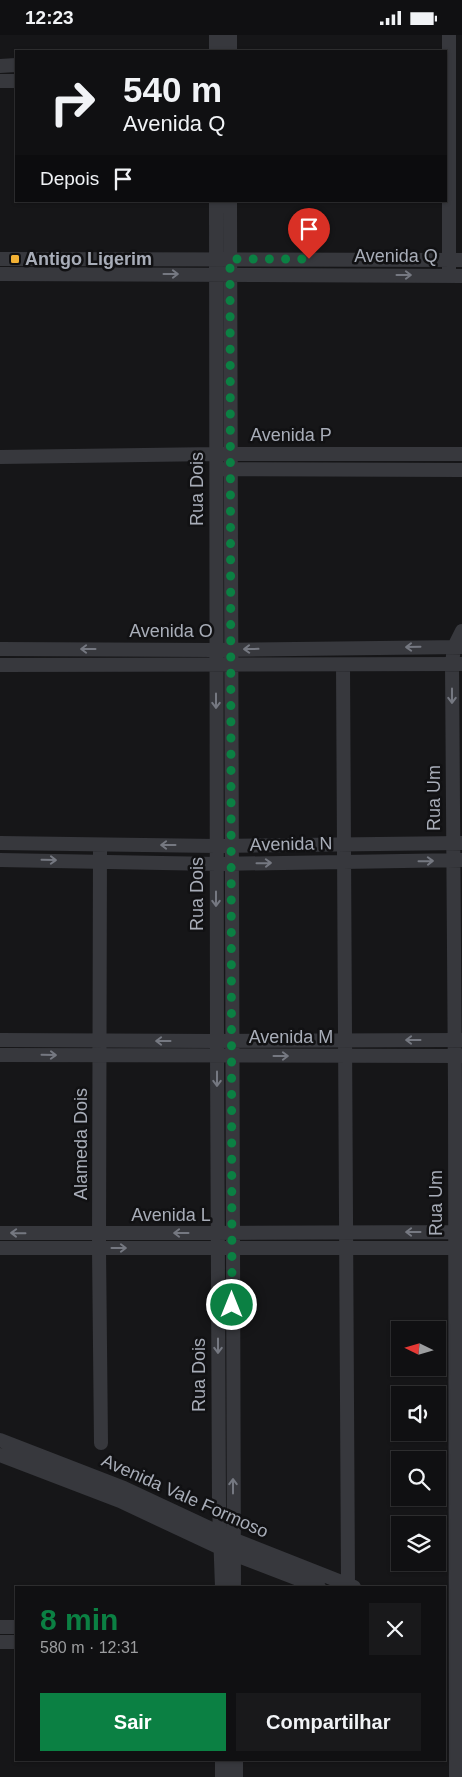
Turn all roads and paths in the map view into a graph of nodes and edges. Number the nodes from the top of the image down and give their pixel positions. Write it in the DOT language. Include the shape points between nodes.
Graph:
graph roads {
  1 [pos="216,35"];
  2 [pos="230,35"];
  3 [pos="449,35"];
  4 [pos="216,50"];
  5 [pos="230,50"];
  6 [pos="15,65"];
  7 [pos="0,66"];
  8 [pos="454,66"];
  9 [pos="452,79"];
  10 [pos="0,81"];
  11 [pos="15,81"];
  12 [pos="216,202"];
  13 [pos="230,202"];
  14 [pos="0,259"];
  15 [pos="223,259"];
  16 [pos="368,260"];
  17 [pos="456,260"];
  18 [pos="0,274"];
  19 [pos="223,275"];
  20 [pos="368,275"];
  21 [pos="456,275"];
  22 [pos="223,454"];
  23 [pos="346,454"];
  24 [pos="462,454"];
  25 [pos="0,457"];
  26 [pos="216,469"];
  27 [pos="230,469"];
  28 [pos="346,469"];
  29 [pos="462,470"];
  30 [pos="462,631"];
  31 [pos="458,647"];
  32 [pos="0,649"];
  33 [pos="230,649"];
  34 [pos="215,650"];
  35 [pos="457,664"];
  36 [pos="0,665"];
  37 [pos="215,665"];
  38 [pos="230,665"];
  39 [pos="343,665"];
  40 [pos="0,843"];
  41 [pos="458,843"];
  42 [pos="344,844"];
  43 [pos="100,845"];
  44 [pos="231,845"];
  45 [pos="216,846"];
  46 [pos="0,860"];
  47 [pos="100,861"];
  48 [pos="458,861"];
  49 [pos="344,862"];
  50 [pos="231,863"];
  51 [pos="216,864"];
  52 [pos="458,1039"];
  53 [pos="0,1040"];
  54 [pos="345,1040"];
  55 [pos="100,1041"];
  56 [pos="217,1041"];
  57 [pos="232,1041"];
  58 [pos="0,1055"];
  59 [pos="99,1056"];
  60 [pos="217,1056"];
  61 [pos="232,1056"];
  62 [pos="345,1056"];
  63 [pos="458,1056"];
  64 [pos="459,1232"];
  65 [pos="0,1233"];
  66 [pos="346,1233"];
  67 [pos="218,1240"];
  68 [pos="232,1240"];
  69 [pos="99,1241"];
  70 [pos="0,1248"];
  71 [pos="346,1248"];
  72 [pos="459,1248"];
  73 [pos="459,1425"];
  74 [pos="0,1440"];
  75 [pos="459,1442"];
  76 [pos="101,1443"];
  77 [pos="0,1455"];
  78 [pos="227,1536"];
  79 [pos="228,1551"];
  80 [pos="222,1586"];
  81 [pos="234,1586"];
  82 [pos="316,1586"];
  83 [pos="351,1586"];
  84 [pos="0,1627"];
  85 [pos="15,1627"];
  86 [pos="454,1634"];
  87 [pos="0,1642"];
  88 [pos="15,1642"];
  89 [pos="222,1761"];
  90 [pos="236,1761"];
  91 [pos="222,1777"];
  92 [pos="236,1777"];
  93 [pos="456,1777"];
  1 -- 4 [label="street"];
  2 -- 5 [label="street"];
  3 -- 8 [label="street"];
  6 -- 7 [label="street"];
  8 -- 9 [label="street"];
  9 -- 17 [label="street"];
  10 -- 11 [label="street"];
  12 -- 15 [label="street, Rua Dois"];
  13 -- 15 [label="street, Rua Dois"];
  14 -- 15 [label="street, Avenida Q"];
  15 -- 16 [label="street, Avenida Q"];
  15 -- 19 [label="street, Rua Dois"];
  16 -- 17 [label="street, Avenida Q"];
  16 -- 20 [label="street"];
  17 -- 21 [label="street"];
  18 -- 19 [label="street, Avenida Q, one-way"];
  19 -- 20 [label="street, Avenida Q"];
  19 -- 22 [label="street, Rua Dois"];
  20 -- 21 [label="street, Avenida Q, one-way"];
  22 -- 23 [label="street, Avenida P"];
  22 -- 25 [label="street, Avenida P"];
  22 -- 26 [label="street, Rua Dois"];
  22 -- 27 [label="street, Rua Dois"];
  23 -- 24 [label="street, Avenida P"];
  23 -- 28 [label="street"];
  26 -- 27 [label="street, Avenida P"];
  26 -- 34 [label="street, Rua Dois"];
  27 -- 28 [label="street, Avenida P"];
  27 -- 33 [label="street, Rua Dois"];
  28 -- 29 [label="street, Avenida P"];
  30 -- 31 [label="street, Rua Um"];
  31 -- 33 [label="street, Avenida O, one-way"];
  31 -- 35 [label="street, Rua Um"];
  34 -- 32 [label="street, Avenida O, one-way"];
  33 -- 34 [label="street, Avenida O"];
  33 -- 38 [label="street, Rua Dois"];
  34 -- 37 [label="street, Rua Dois"];
  35 -- 39 [label="street, Avenida O"];
  35 -- 41 [label="street, Rua Um, one-way"];
  36 -- 37 [label="street, Avenida O"];
  37 -- 38 [label="street, Avenida O"];
  37 -- 45 [label="street, Rua Dois, one-way"];
  38 -- 39 [label="street, Avenida O"];
  38 -- 44 [label="street, Rua Dois"];
  39 -- 42 [label="street"];
  40 -- 43 [label="street, Avenida N"];
  41 -- 42 [label="street, Avenida N"];
  41 -- 48 [label="street, Rua Um"];
  42 -- 44 [label="street, Avenida N"];
  42 -- 49 [label="street"];
  45 -- 43 [label="street, Avenida N, one-way"];
  43 -- 47 [label="street, Alameda Dois"];
  44 -- 45 [label="street, Avenida N"];
  44 -- 50 [label="street, Rua Dois"];
  45 -- 51 [label="street, Rua Dois"];
  46 -- 47 [label="street, Avenida N, one-way"];
  47 -- 51 [label="street, Avenida N"];
  47 -- 55 [label="street, Alameda Dois"];
  49 -- 48 [label="street, Avenida N, one-way"];
  48 -- 52 [label="street, Rua Um"];
  50 -- 49 [label="street, Avenida N, one-way"];
  49 -- 54 [label="street"];
  50 -- 51 [label="street, Avenida N"];
  50 -- 57 [label="street, Rua Dois"];
  51 -- 56 [label="street, Rua Dois, one-way"];
  52 -- 54 [label="street, Avenida M, one-way"];
  52 -- 63 [label="street, Rua Um"];
  53 -- 55 [label="street, Avenida M"];
  54 -- 57 [label="street, Avenida M"];
  54 -- 62 [label="street"];
  56 -- 55 [label="street, Avenida M, one-way"];
  55 -- 59 [label="street, Alameda Dois"];
  56 -- 57 [label="street, Avenida M"];
  56 -- 60 [label="street, Rua Dois"];
  57 -- 61 [label="street, Rua Dois"];
  58 -- 59 [label="street, Avenida M, one-way"];
  59 -- 60 [label="street, Avenida M"];
  59 -- 69 [label="street, Alameda Dois"];
  60 -- 61 [label="street, Avenida M"];
  60 -- 67 [label="street, Rua Dois, one-way"];
  61 -- 62 [label="street, Avenida M, one-way"];
  61 -- 68 [label="street, Rua Dois"];
  62 -- 63 [label="street, Avenida M"];
  62 -- 66 [label="street"];
  63 -- 64 [label="street, Rua Um"];
  64 -- 66 [label="street, Avenida L, one-way"];
  64 -- 72 [label="street, Rua Um"];
  69 -- 65 [label="street, Avenida L, one-way"];
  66 -- 68 [label="street, Avenida L"];
  66 -- 71 [label="street"];
  67 -- 68 [label="street, Avenida L"];
  67 -- 69 [label="street, Avenida L"];
  67 -- 78 [label="street, Rua Dois, one-way" via="219,1505"];
  68 -- 71 [label="street, Avenida L"];
  78 -- 68 [label="street, Rua Dois, one-way"];
  69 -- 70 [label="street, Avenida L"];
  69 -- 76 [label="street, Alameda Dois"];
  71 -- 72 [label="street, Avenida L"];
  71 -- 83 [label="street"];
  72 -- 73 [label="street, Rua Um"];
  73 -- 75 [label="street, Rua Um"];
  74 -- 78 [label="street, Avenida Vale Formoso" via="124,1488"];
  75 -- 86 [label="street, Rua Um"];
  77 -- 79 [label="street, Avenida Vale Formoso" via="120,1501"];
  78 -- 79 [label="street, Rua Dois"];
  78 -- 83 [label="street, Avenida Vale Formoso"];
  79 -- 80 [label="street, Rua Dois"];
  79 -- 81 [label="street, Rua Dois"];
  79 -- 82 [label="street, Avenida Vale Formoso"];
  84 -- 85 [label="street"];
  86 -- 93 [label="street, Rua Um"];
  87 -- 88 [label="street"];
  89 -- 91 [label="street"];
  90 -- 92 [label="street"];
}
